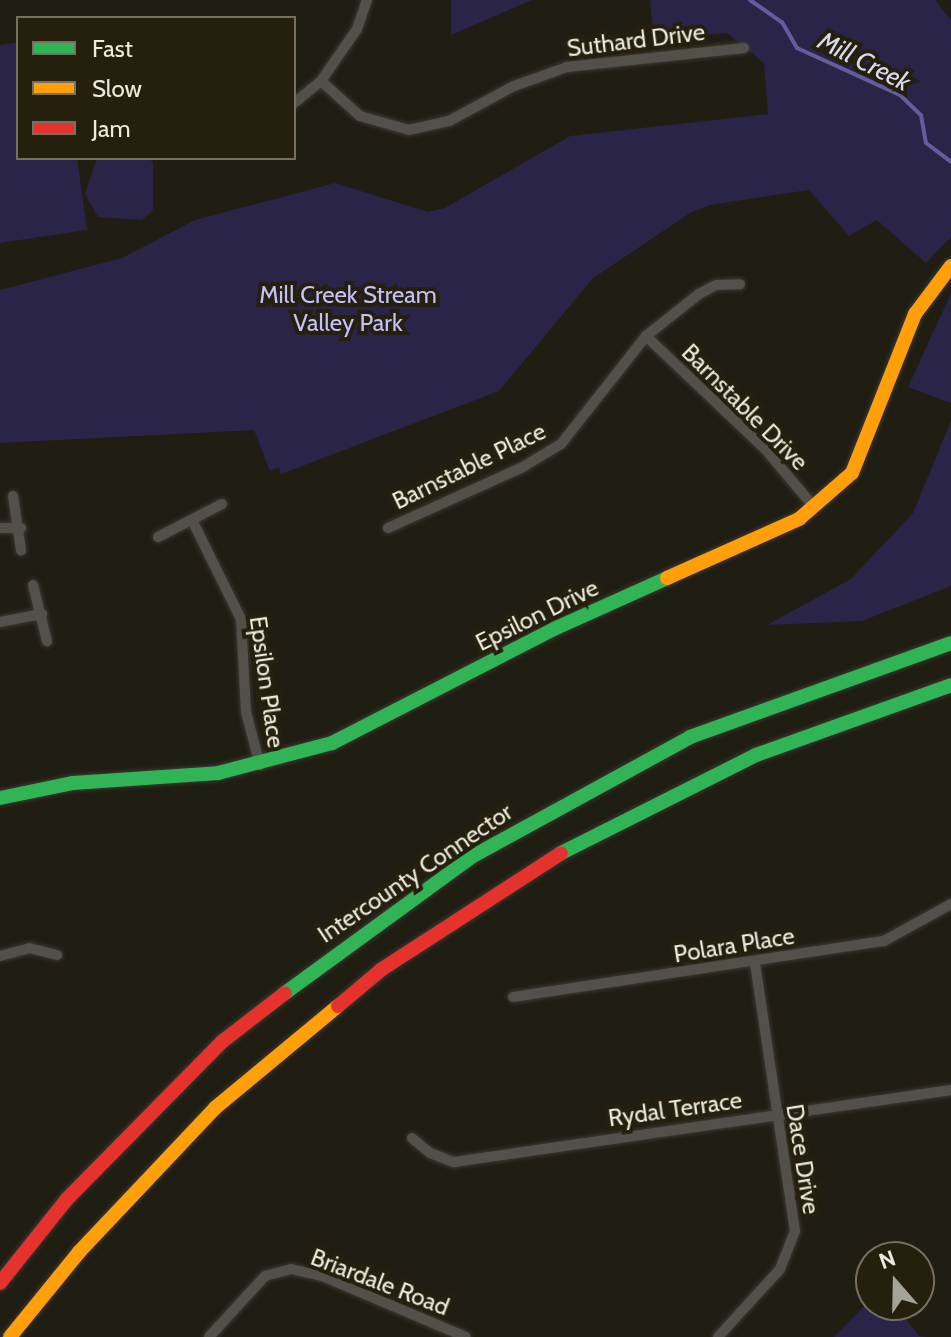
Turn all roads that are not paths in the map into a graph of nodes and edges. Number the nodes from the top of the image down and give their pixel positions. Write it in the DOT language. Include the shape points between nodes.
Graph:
graph roads {
  1 [pos="367,0"];
  2 [pos="744,48"];
  3 [pos="321,81"];
  4 [pos="296,101"];
  5 [pos="951,266"];
  6 [pos="740,284"];
  7 [pos="646,336"];
  8 [pos="13,496"];
  9 [pos="222,504"];
  10 [pos="814,507"];
  11 [pos="192,520"];
  12 [pos="0,528"];
  13 [pos="21,528"];
  14 [pos="388,528"];
  15 [pos="158,537"];
  16 [pos="21,550"];
  17 [pos="33,585"];
  18 [pos="42,614"];
  19 [pos="0,622"];
  20 [pos="47,641"];
  21 [pos="951,643"];
  22 [pos="951,685"];
  23 [pos="260,765"];
  24 [pos="0,798"];
  25 [pos="951,904"];
  26 [pos="57,955"];
  27 [pos="0,956"];
  28 [pos="755,963"];
  29 [pos="513,997"];
  30 [pos="951,1090"];
  31 [pos="775,1115"];
  32 [pos="412,1138"];
  33 [pos="67,1199"];
  34 [pos="0,1271"];
  35 [pos="0,1283"];
  36 [pos="10,1337"];
  37 [pos="209,1337"];
  38 [pos="466,1337"];
  39 [pos="718,1337"];
  1 -- 3 [label="street" via="357,29"];
  2 -- 3 [label="street, Suthard Drive" via="567,67 514,86 449,121 409,130 360,116"];
  3 -- 4 [label="street"];
  5 -- 10 [label="main road, Epsilon Drive" via="915,314 852,473"];
  6 -- 7 [label="street, Barnstable Place" via="716,285 699,294"];
  7 -- 10 [label="street, Barnstable Drive" via="767,451"];
  7 -- 14 [label="street, Barnstable Place" via="561,444 521,468"];
  8 -- 13 [label="street"];
  9 -- 11 [label="street"];
  10 -- 23 [label="main road, Epsilon Drive" via="779,529 556,628 332,743"];
  11 -- 15 [label="street"];
  11 -- 23 [label="street, Epsilon Place" via="241,619 246,712"];
  12 -- 13 [label="street"];
  13 -- 16 [label="street"];
  17 -- 18 [label="street"];
  18 -- 19 [label="street"];
  18 -- 20 [label="street"];
  21 -- 33 [label="main road, Intercounty Connector" via="690,737 473,856 377,921 223,1041"];
  22 -- 36 [label="main road" via="756,755 656,801 518,876 382,969 215,1108 79,1252"];
  23 -- 24 [label="main road, Epsilon Drive" via="73,783"];
  25 -- 28 [label="street, Polara Place" via="884,941"];
  26 -- 27 [label="street" via="29,948"];
  28 -- 29 [label="street, Polara Place"];
  28 -- 31 [label="street, Dace Drive"];
  30 -- 31 [label="street, Rydal Terrace"];
  31 -- 32 [label="street, Rydal Terrace" via="454,1162 430,1153"];
  31 -- 39 [label="street, Dace Drive" via="795,1231 780,1269"];
  33 -- 34 [label="main road"];
  33 -- 35 [label="main road, Intercounty Connector"];
  37 -- 38 [label="street, Briardale Road" via="265,1276 291,1269 322,1276"];
}
